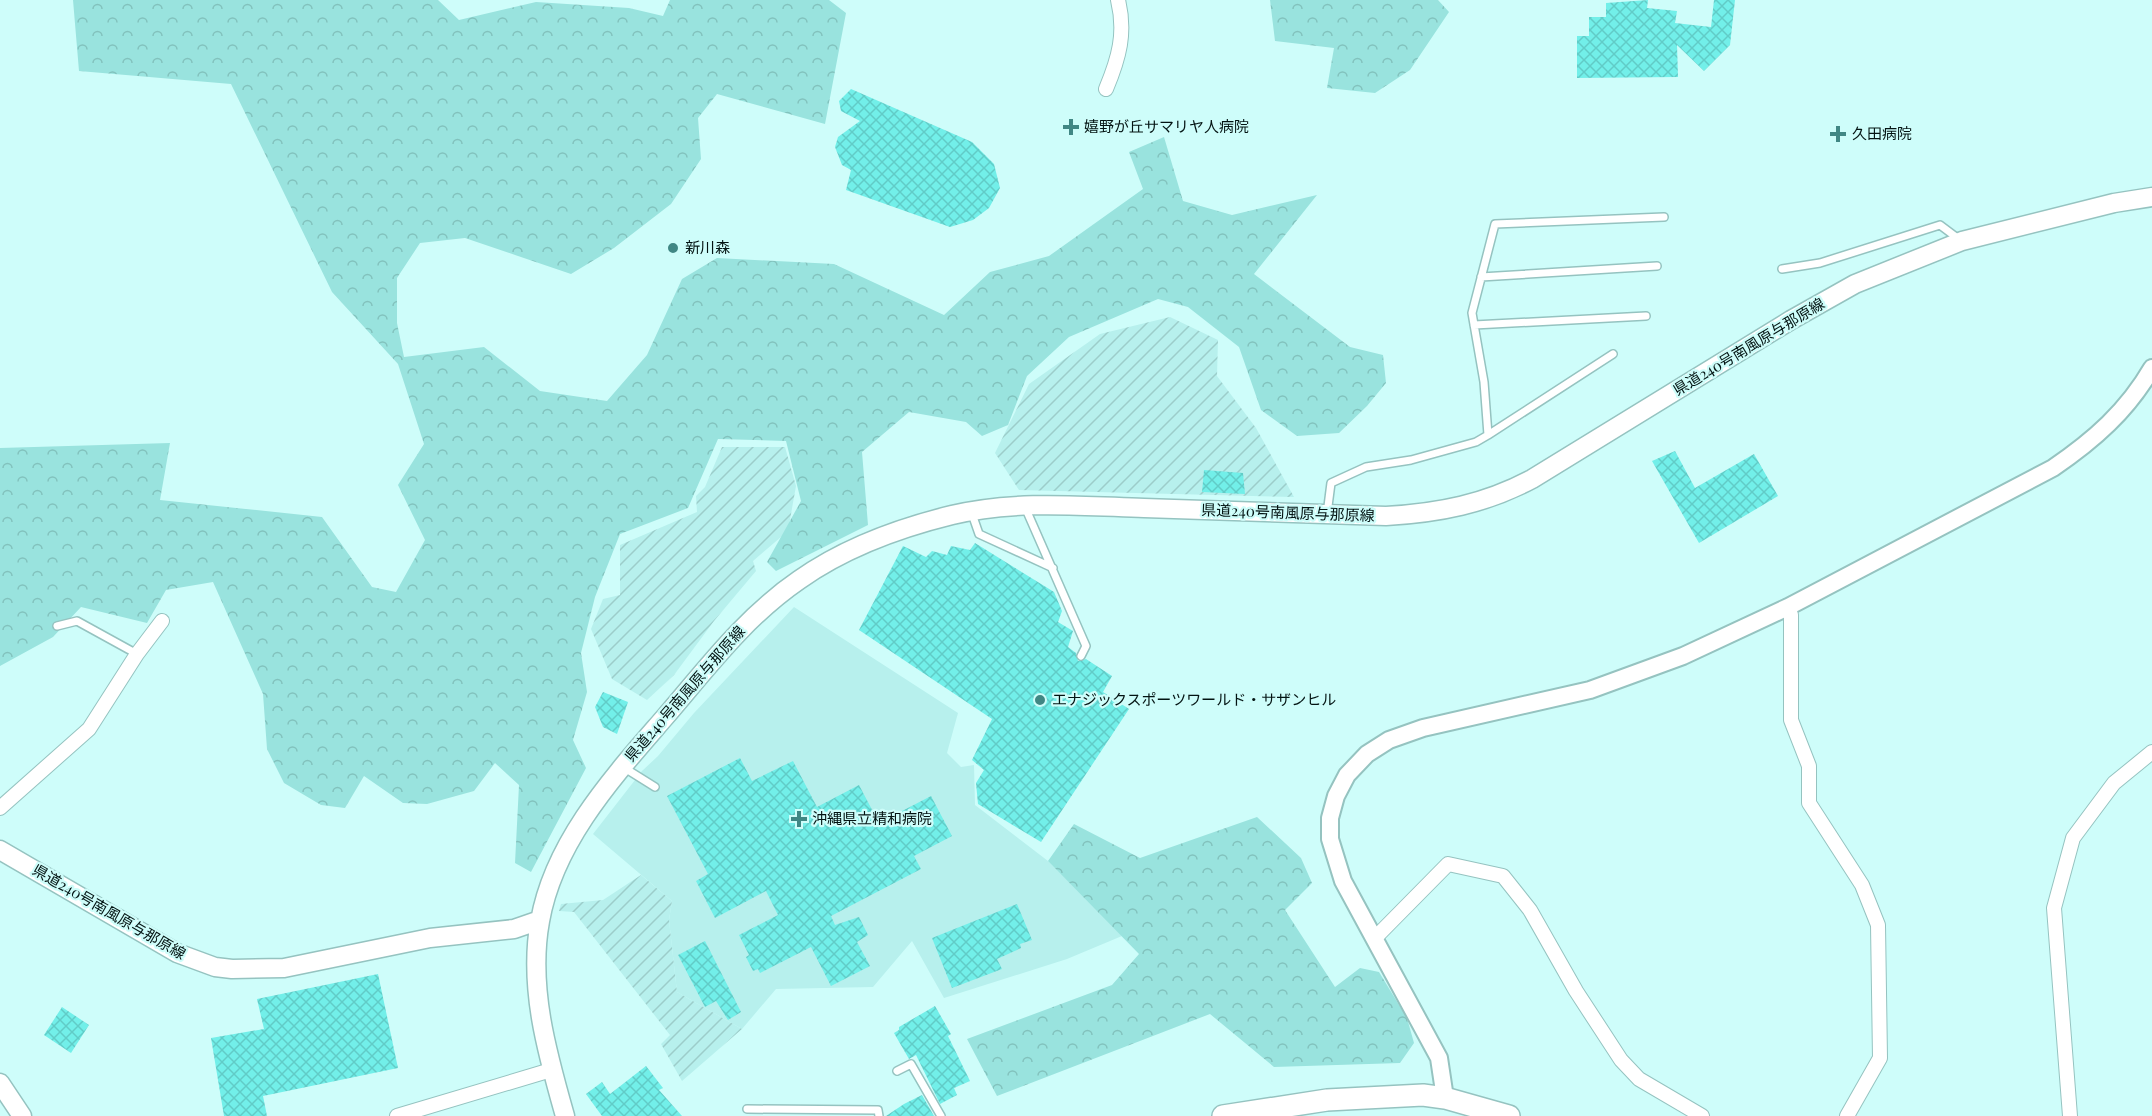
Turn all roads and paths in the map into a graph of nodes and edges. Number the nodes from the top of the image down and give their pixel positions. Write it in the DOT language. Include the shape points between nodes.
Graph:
graph roads {
  1 [pos="1118,0"];
  2 [pos="1106,89"];
  3 [pos="2152,197"];
  4 [pos="1664,217"];
  5 [pos="1962,241"];
  6 [pos="1657,266"];
  7 [pos="1782,269"];
  8 [pos="1481,277"];
  9 [pos="1646,316"];
  10 [pos="1474,325"];
  11 [pos="1613,354"];
  12 [pos="2152,368"];
  13 [pos="1488,435"];
  14 [pos="1025,506"];
  15 [pos="971,512"];
  16 [pos="1327,514"];
  17 [pos="1053,568"];
  18 [pos="1788,607"];
  19 [pos="162,621"];
  20 [pos="57,626"];
  21 [pos="137,654"];
  22 [pos="1082,656"];
  23 [pos="2152,752"];
  24 [pos="623,767"];
  25 [pos="655,787"];
  26 [pos="0,808"];
  27 [pos="0,850"];
  28 [pos="540,920"];
  29 [pos="1375,938"];
  30 [pos="551,1070"];
  31 [pos="897,1071"];
  32 [pos="0,1083"];
  33 [pos="1445,1098"];
  34 [pos="747,1108"];
  35 [pos="22,1116"];
  36 [pos="397,1116"];
  37 [pos="565,1116"];
  38 [pos="879,1116"];
  39 [pos="941,1116"];
  40 [pos="1223,1116"];
  41 [pos="1471,1116"];
  42 [pos="1509,1116"];
  43 [pos="1702,1116"];
  44 [pos="1846,1116"];
  45 [pos="2070,1116"];
  1 -- 2 [label="street" via="1122,38"];
  3 -- 5 [label="main road, 県道240号南風原与那原線"];
  4 -- 8 [label="lane" via="1495,224"];
  5 -- 7 [label="lane" via="1940,225 1820,263"];
  5 -- 16 [label="main road, 県道240号南風原与那原線" via="1855,284 1509,492 1431,514"];
  6 -- 8 [label="lane"];
  8 -- 10 [label="lane" via="1472,313"];
  9 -- 10 [label="lane"];
  10 -- 13 [label="lane"];
  11 -- 13 [label="lane"];
  12 -- 18 [label="street" via="2115,419 2089,444 2053,468"];
  13 -- 16 [label="lane" via="1411,460 1366,467 1330,483"];
  14 -- 15 [label="main road, 県道240号南風原与那原線"];
  14 -- 16 [label="main road, 県道240号南風原与那原線"];
  14 -- 17 [label="lane"];
  15 -- 17 [label="lane" via="979,534"];
  15 -- 24 [label="main road, 県道240号南風原与那原線" via="908,527 860,546 801,579 737,632"];
  17 -- 22 [label="lane" via="1086,646"];
  18 -- 29 [label="street" via="1683,656 1590,690 1423,728 1389,740 1367,754 1347,774 1336,796 1330,839 1343,880"];
  18 -- 44 [label="street" via="1791,720 1809,766 1809,803 1862,885 1878,925 1880,1058"];
  19 -- 21 [label="street"];
  20 -- 21 [label="lane" via="77,621"];
  21 -- 26 [label="street" via="89,729"];
  23 -- 45 [label="street" via="2114,783 2073,838 2054,908"];
  24 -- 25 [label="lane"];
  24 -- 28 [label="main road, 県道240号南風原与那原線" via="574,834 549,885"];
  27 -- 28 [label="main road, 県道240号南風原与那原線" via="177,953 215,967 284,968 409,941 514,929"];
  28 -- 30 [label="main road, 県道240号南風原与那原線" via="536,954 539,1005"];
  29 -- 33 [label="street" via="1439,1058"];
  29 -- 43 [label="street" via="1448,864 1503,876 1530,910 1621,1060 1639,1079"];
  30 -- 36 [label="street"];
  30 -- 37 [label="main road, 県道240号南風原与那原線"];
  31 -- 39 [label="lane" via="911,1064"];
  32 -- 35 [label="main road"];
  33 -- 40 [label="highway" via="1423,1095 1327,1100"];
  33 -- 41 [label="highway"];
  33 -- 42 [label="highway"];
  34 -- 38 [label="lane" via="878,1110"];
}
